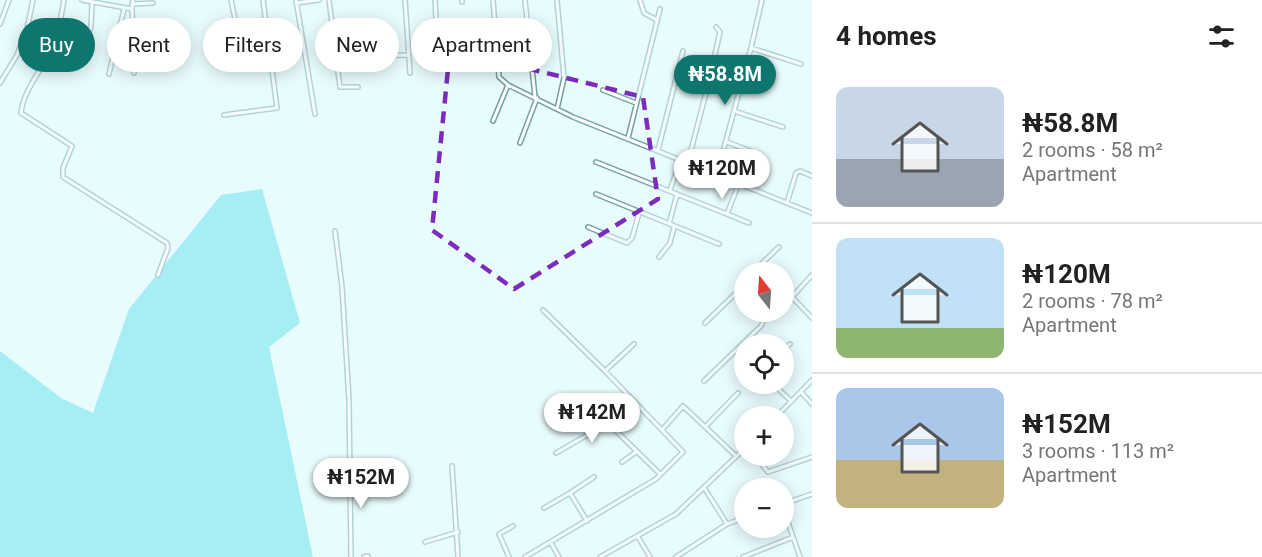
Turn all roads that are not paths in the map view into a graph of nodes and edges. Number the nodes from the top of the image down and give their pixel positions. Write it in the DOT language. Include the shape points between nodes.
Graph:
graph roads {
  1 [pos="9,0"];
  2 [pos="33,0"];
  3 [pos="64,0"];
  4 [pos="82,0"];
  5 [pos="231,0"];
  6 [pos="263,0"];
  7 [pos="319,0"];
  8 [pos="329,0"];
  9 [pos="405,0"];
  10 [pos="435,0"];
  11 [pos="493,0"];
  12 [pos="525,0"];
  13 [pos="557,0"];
  14 [pos="640,0"];
  15 [pos="762,0"];
  16 [pos="133,2"];
  17 [pos="296,2"];
  18 [pos="92,3"];
  19 [pos="153,3"];
  20 [pos="124,9"];
  21 [pos="132,9"];
  22 [pos="660,9"];
  23 [pos="92,18"];
  24 [pos="235,18"];
  25 [pos="331,18"];
  26 [pos="436,18"];
  27 [pos="657,20"];
  28 [pos="0,24"];
  29 [pos="716,27"];
  30 [pos="751,48"];
  31 [pos="683,51"];
  32 [pos="399,55"];
  33 [pos="408,55"];
  34 [pos="801,64"];
  35 [pos="338,72"];
  36 [pos="134,73"];
  37 [pos="410,73"];
  38 [pos="110,74"];
  39 [pos="743,78"];
  40 [pos="709,81"];
  41 [pos="0,83"];
  42 [pos="716,84"];
  43 [pos="508,85"];
  44 [pos="358,87"];
  45 [pos="765,87"];
  46 [pos="603,90"];
  47 [pos="536,98"];
  48 [pos="636,104"];
  49 [pos="557,109"];
  50 [pos="734,111"];
  51 [pos="315,114"];
  52 [pos="224,115"];
  53 [pos="494,121"];
  54 [pos="783,127"];
  55 [pos="628,138"];
  56 [pos="727,142"];
  57 [pos="520,143"];
  58 [pos="658,150"];
  59 [pos="761,155"];
  60 [pos="681,159"];
  61 [pos="597,162"];
  62 [pos="688,162"];
  63 [pos="717,173"];
  64 [pos="812,176"];
  65 [pos="739,183"];
  66 [pos="670,190"];
  67 [pos="596,194"];
  68 [pos="677,194"];
  69 [pos="786,203"];
  70 [pos="639,213"];
  71 [pos="812,213"];
  72 [pos="727,214"];
  73 [pos="749,223"];
  74 [pos="669,225"];
  75 [pos="588,227"];
  76 [pos="674,227"];
  77 [pos="335,231"];
  78 [pos="719,244"];
  79 [pos="779,247"];
  80 [pos="659,257"];
  81 [pos="763,262"];
  82 [pos="158,275"];
  83 [pos="812,275"];
  84 [pos="734,295"];
  85 [pos="543,310"];
  86 [pos="812,318"];
  87 [pos="763,322"];
  88 [pos="705,323"];
  89 [pos="752,334"];
  90 [pos="634,344"];
  91 [pos="734,353"];
  92 [pos="605,371"];
  93 [pos="812,380"];
  94 [pos="704,381"];
  95 [pos="801,392"];
  96 [pos="737,394"];
  97 [pos="784,394"];
  98 [pos="632,401"];
  99 [pos="791,401"];
  100 [pos="812,404"];
  101 [pos="786,406"];
  102 [pos="608,423"];
  103 [pos="706,426"];
  104 [pos="662,430"];
  105 [pos="636,452"];
  106 [pos="556,453"];
  107 [pos="734,454"];
  108 [pos="734,458"];
  109 [pos="812,458"];
  110 [pos="622,462"];
  111 [pos="794,464"];
  112 [pos="452,466"];
  113 [pos="763,466"];
  114 [pos="787,466"];
  115 [pos="660,474"];
  116 [pos="594,477"];
  117 [pos="705,489"];
  118 [pos="570,493"];
  119 [pos="812,494"];
  120 [pos="794,501"];
  121 [pos="544,508"];
  122 [pos="587,520"];
  123 [pos="734,522"];
  124 [pos="727,524"];
  125 [pos="513,526"];
  126 [pos="458,532"];
  127 [pos="638,537"];
  128 [pos="794,537"];
  129 [pos="791,538"];
  130 [pos="425,542"];
  131 [pos="551,543"];
  132 [pos="351,557"];
  133 [pos="458,557"];
  134 [pos="509,557"];
  135 [pos="525,557"];
  136 [pos="559,557"];
  137 [pos="600,557"];
  138 [pos="650,557"];
  139 [pos="676,557"];
  140 [pos="742,557"];
  141 [pos="800,557"];
  1 -- 28 [label="street"];
  2 -- 41 [label="street" via="17,55"];
  3 -- 82 [label="street" via="48,56 27,92 21,113 72,146 63,177 167,243"];
  4 -- 18 [label="street"];
  5 -- 24 [label="street"];
  6 -- 52 [label="street" via="277,108"];
  7 -- 17 [label="street"];
  8 -- 25 [label="street"];
  9 -- 33 [label="street"];
  10 -- 26 [label="street"];
  11 -- 43 [label="street" via="499,77"];
  12 -- 47 [label="street"];
  13 -- 49 [label="street" via="564,78"];
  14 -- 27 [label="street" via="644,13"];
  15 -- 30 [label="street"];
  16 -- 19 [label="street"];
  16 -- 21 [label="street"];
  17 -- 51 [label="street"];
  18 -- 20 [label="street"];
  18 -- 23 [label="street"];
  20 -- 21 [label="street"];
  20 -- 38 [label="street"];
  21 -- 36 [label="street"];
  22 -- 27 [label="street"];
  27 -- 48 [label="street"];
  29 -- 40 [label="street" via="720,32"];
  30 -- 34 [label="street"];
  30 -- 39 [label="street"];
  31 -- 58 [label="street"];
  32 -- 33 [label="street"];
  33 -- 37 [label="street"];
  35 -- 44 [label="street" via="340,87"];
  39 -- 45 [label="street"];
  39 -- 50 [label="street"];
  40 -- 42 [label="street"];
  40 -- 62 [label="street"];
  43 -- 47 [label="street"];
  43 -- 53 [label="street"];
  46 -- 48 [label="street"];
  47 -- 49 [label="street"];
  47 -- 57 [label="street"];
  48 -- 55 [label="street"];
  49 -- 55 [label="street"];
  50 -- 54 [label="street"];
  50 -- 56 [label="street"];
  55 -- 58 [label="street"];
  56 -- 59 [label="street"];
  56 -- 63 [label="street"];
  58 -- 60 [label="street"];
  60 -- 62 [label="street"];
  60 -- 66 [label="street"];
  61 -- 66 [label="street"];
  62 -- 63 [label="street"];
  63 -- 65 [label="street"];
  64 -- 69 [label="street" via="796,173"];
  65 -- 69 [label="street"];
  65 -- 72 [label="street"];
  66 -- 68 [label="street"];
  67 -- 70 [label="street"];
  68 -- 72 [label="street"];
  68 -- 74 [label="street"];
  69 -- 71 [label="street"];
  70 -- 74 [label="street"];
  70 -- 75 [label="street" via="627,243"];
  72 -- 73 [label="street"];
  74 -- 76 [label="street"];
  76 -- 78 [label="street"];
  76 -- 80 [label="street" via="670,243"];
  77 -- 132 [label="street" via="349,400"];
  79 -- 81 [label="street"];
  83 -- 86 [label="street" via="792,297"];
  84 -- 88 [label="street"];
  85 -- 92 [label="street"];
  87 -- 89 [label="street"];
  90 -- 92 [label="street"];
  91 -- 94 [label="street"];
  92 -- 98 [label="street"];
  93 -- 95 [label="street"];
  95 -- 99 [label="street"];
  95 -- 100 [label="street"];
  96 -- 103 [label="street"];
  97 -- 99 [label="street"];
  98 -- 102 [label="street"];
  98 -- 104 [label="street"];
  99 -- 101 [label="street"];
  102 -- 105 [label="street"];
  102 -- 106 [label="street"];
  103 -- 104 [label="street" via="683,406"];
  103 -- 107 [label="street"];
  104 -- 115 [label="street" via="683,452"];
  105 -- 110 [label="street"];
  105 -- 115 [label="street"];
  108 -- 117 [label="street"];
  109 -- 111 [label="street"];
  112 -- 126 [label="street"];
  113 -- 114 [label="street" via="768,472"];
  115 -- 122 [label="street"];
  116 -- 118 [label="street"];
  117 -- 124 [label="street"];
  117 -- 127 [label="street" via="676,514"];
  118 -- 121 [label="street"];
  118 -- 122 [label="street"];
  119 -- 120 [label="street"];
  122 -- 131 [label="street"];
  123 -- 124 [label="street"];
  124 -- 139 [label="street"];
  125 -- 134 [label="street" via="499,534"];
  126 -- 130 [label="street"];
  126 -- 133 [label="street"];
  127 -- 137 [label="street"];
  127 -- 138 [label="street"];
  128 -- 141 [label="street"];
  129 -- 140 [label="street"];
  131 -- 135 [label="street"];
  131 -- 136 [label="street"];
}
